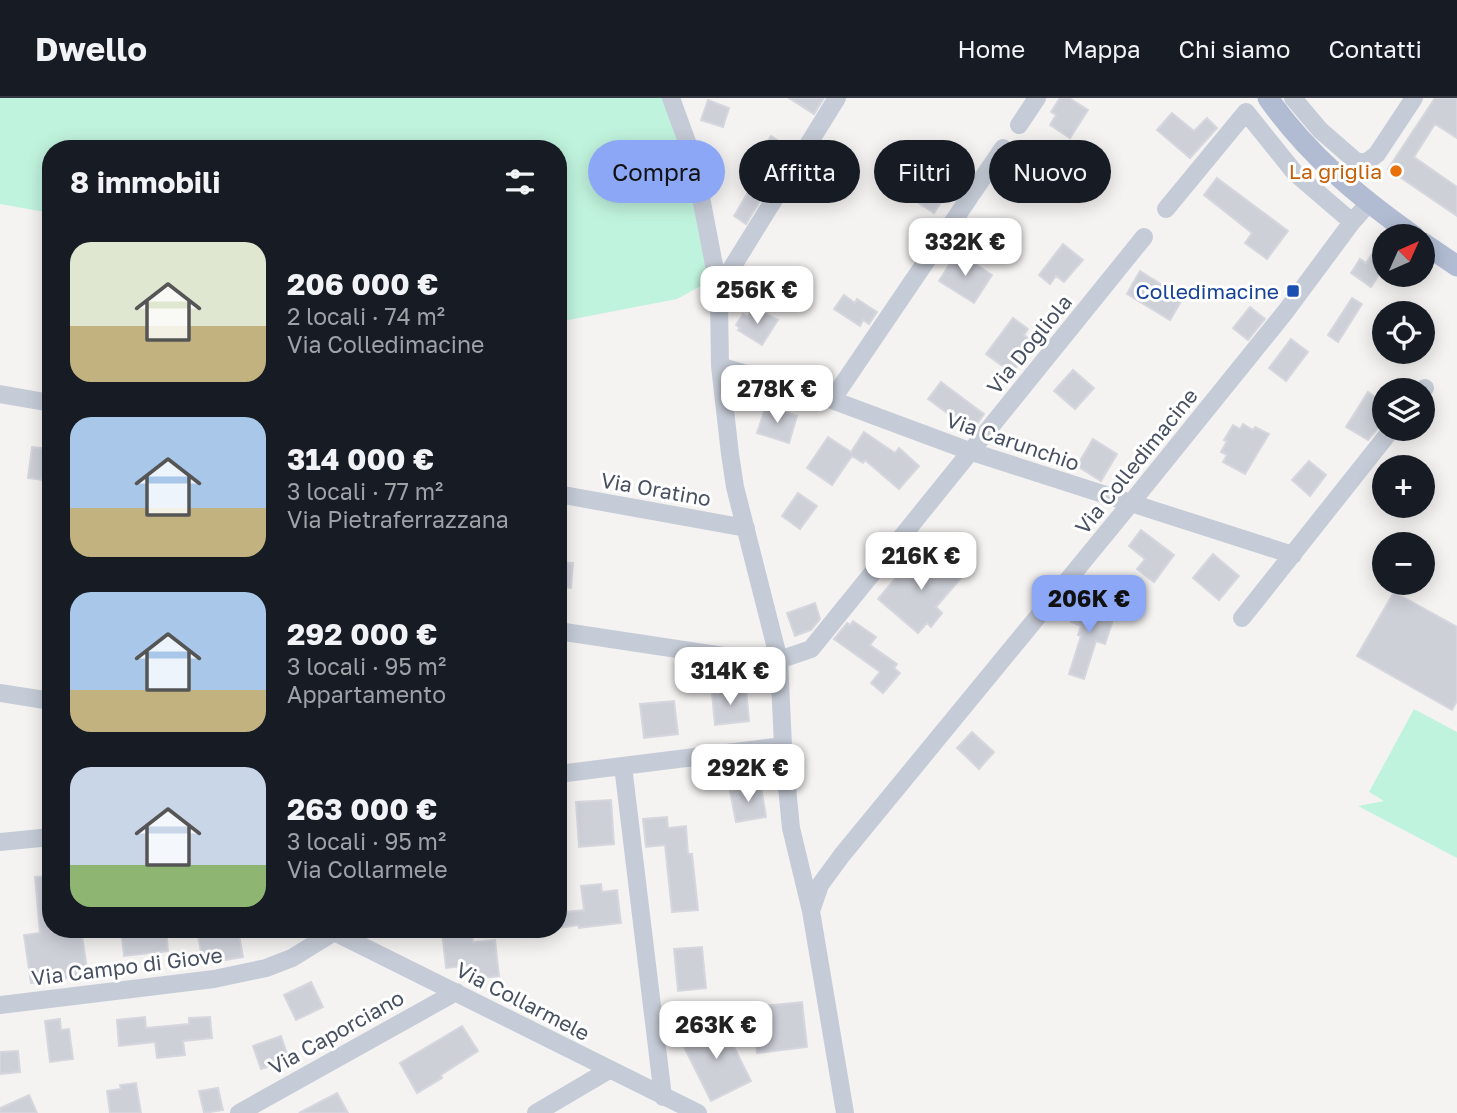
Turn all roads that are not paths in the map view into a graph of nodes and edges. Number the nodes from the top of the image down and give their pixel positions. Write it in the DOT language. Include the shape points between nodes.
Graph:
graph roads {
  1 [pos="671,98"];
  2 [pos="837,98"];
  3 [pos="1037,98"];
  4 [pos="1268,98"];
  5 [pos="1293,98"];
  6 [pos="1413,98"];
  7 [pos="1242,105"];
  8 [pos="1019,125"];
  9 [pos="989,169"];
  10 [pos="1369,204"];
  11 [pos="1166,209"];
  12 [pos="1352,222"];
  13 [pos="1397,224"];
  14 [pos="1144,237"];
  15 [pos="1435,245"];
  16 [pos="1435,251"];
  17 [pos="1457,251"];
  18 [pos="1457,266"];
  19 [pos="718,290"];
  20 [pos="720,366"];
  21 [pos="0,394"];
  22 [pos="832,400"];
  23 [pos="42,401"];
  24 [pos="1383,441"];
  25 [pos="972,452"];
  26 [pos="567,496"];
  27 [pos="1131,503"];
  28 [pos="746,528"];
  29 [pos="1293,555"];
  30 [pos="1242,618"];
  31 [pos="567,632"];
  32 [pos="779,660"];
  33 [pos="0,693"];
  34 [pos="42,700"];
  35 [pos="783,746"];
  36 [pos="623,766"];
  37 [pos="567,773"];
  38 [pos="42,838"];
  39 [pos="0,842"];
  40 [pos="811,911"];
  41 [pos="321,938"];
  42 [pos="345,938"];
  43 [pos="456,992"];
  44 [pos="0,1005"];
  45 [pos="609,1070"];
  46 [pos="663,1097"];
  47 [pos="843,1112"];
  48 [pos="239,1113"];
  49 [pos="536,1113"];
  50 [pos="698,1113"];
  1 -- 19 [label="street" via="694,161"];
  2 -- 19 [label="street"];
  3 -- 8 [label="street"];
  4 -- 10 [label="main road" via="1317,158"];
  5 -- 6 [label="street" via="1320,130 1358,163 1377,155"];
  7 -- 11 [label="street"];
  7 -- 12 [label="street" via="1295,173"];
  9 -- 22 [label="street"];
  10 -- 12 [label="street, Via Colledimacine"];
  10 -- 13 [label="main road"];
  12 -- 27 [label="street, Via Colledimacine"];
  14 -- 25 [label="street, Via Dogliola"];
  15 -- 17 [label="street"];
  16 -- 18 [label="main road"];
  19 -- 20 [label="street"];
  20 -- 22 [label="street, Via Carunchio"];
  20 -- 28 [label="street" via="730,454"];
  21 -- 23 [label="street"];
  22 -- 25 [label="street, Via Carunchio"];
  24 -- 29 [label="street"];
  25 -- 27 [label="street, Via Carunchio"];
  25 -- 32 [label="street, Via Dogliola" via="818,643"];
  26 -- 28 [label="street, Via Oratino"];
  27 -- 29 [label="street, Via Carunchio"];
  27 -- 40 [label="street, Via Colledimacine" via="842,855 820,886"];
  28 -- 32 [label="street"];
  29 -- 30 [label="street"];
  31 -- 32 [label="street" via="750,660"];
  32 -- 35 [label="street"];
  33 -- 34 [label="street"];
  35 -- 36 [label="street"];
  35 -- 40 [label="street" via="791,828"];
  36 -- 37 [label="street"];
  36 -- 46 [label="street"];
  38 -- 39 [label="street"];
  40 -- 47 [label="street"];
  41 -- 44 [label="street, Via Campo di Giove" via="292,958 266,968 214,979"];
  42 -- 43 [label="street, Via Collarmele"];
  43 -- 45 [label="street, Via Collarmele"];
  43 -- 48 [label="street, Via Caporciano"];
  45 -- 46 [label="street, Via Collarmele"];
  45 -- 49 [label="street"];
  46 -- 50 [label="street, Via Collarmele"];
}
